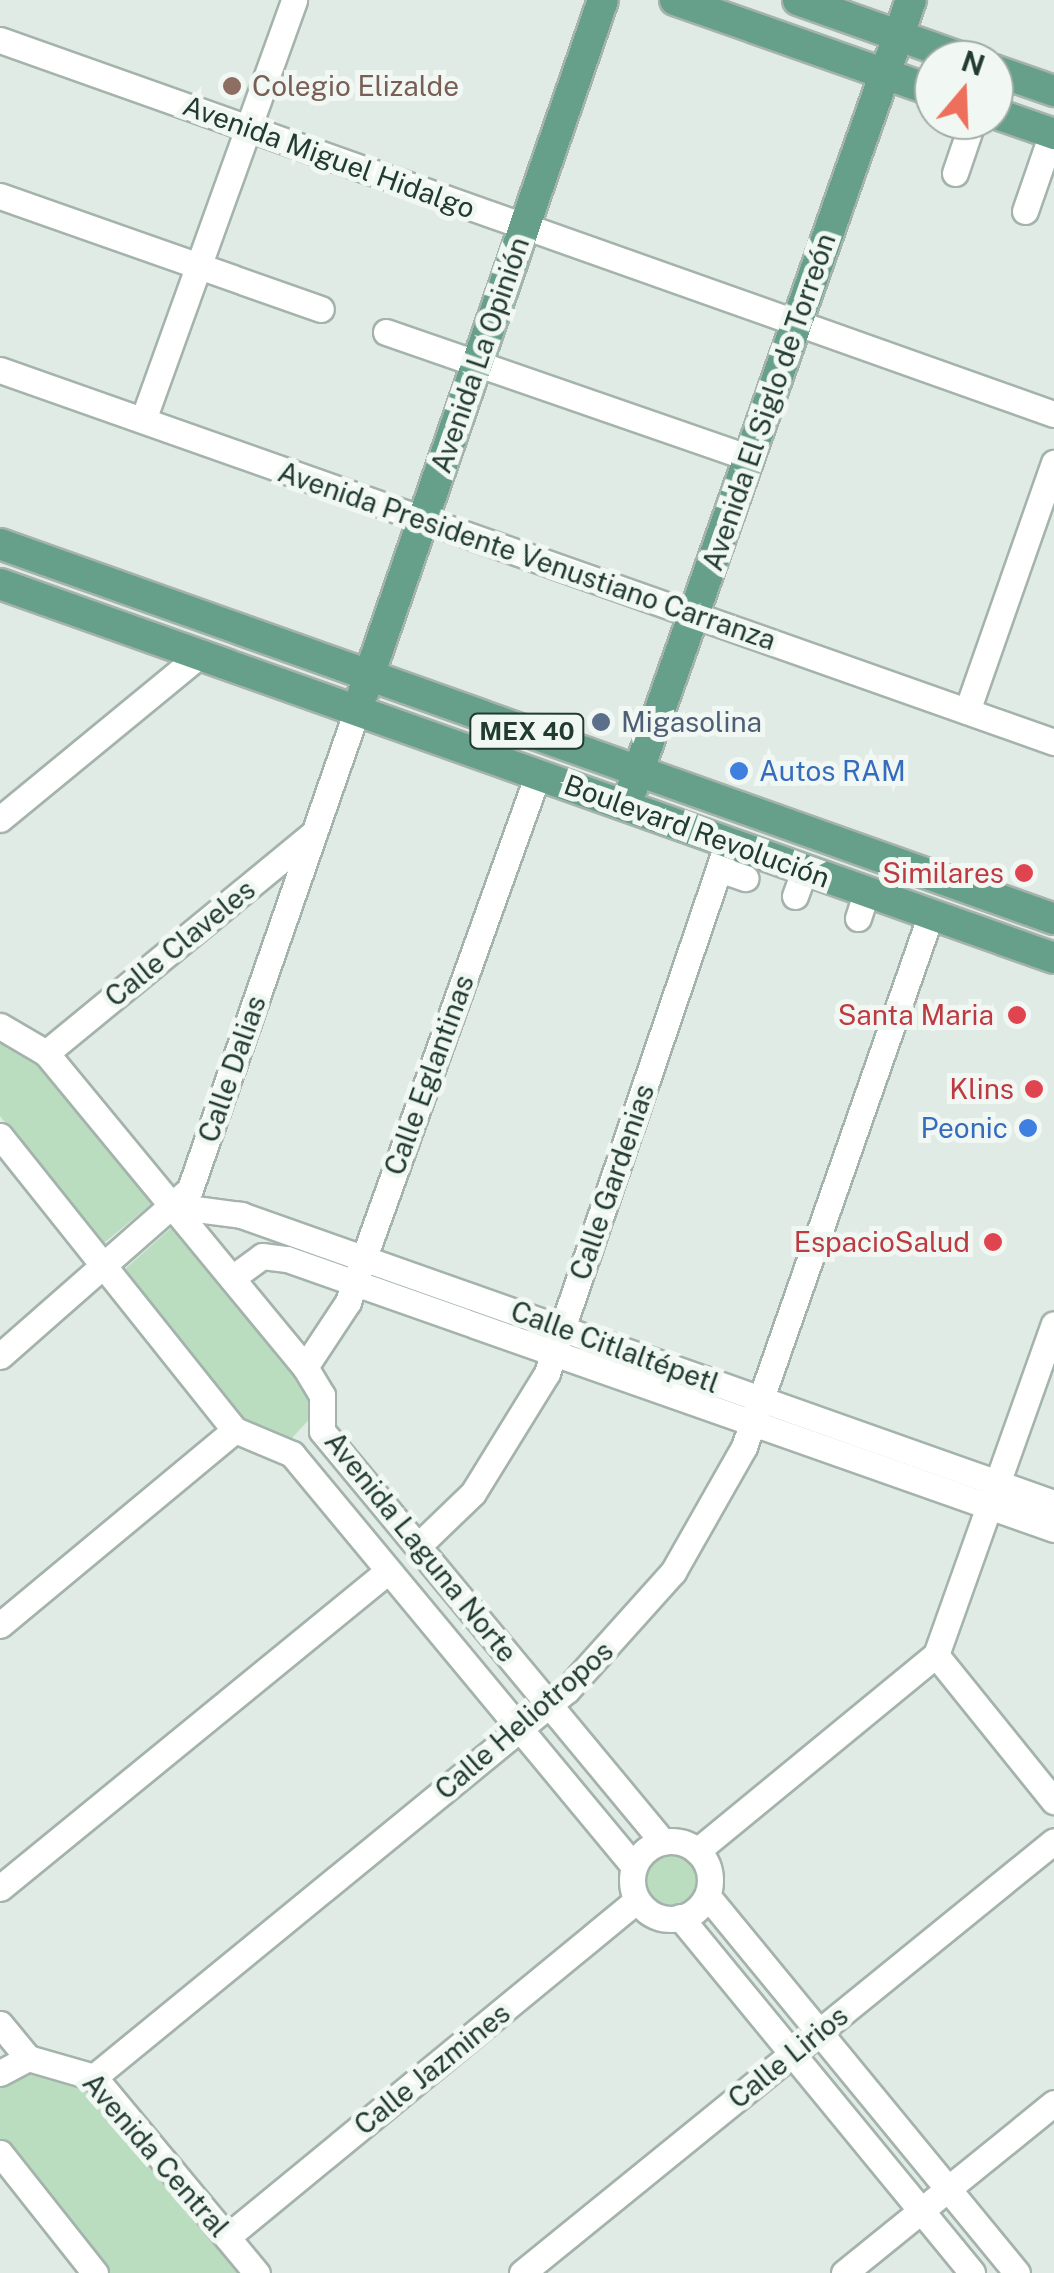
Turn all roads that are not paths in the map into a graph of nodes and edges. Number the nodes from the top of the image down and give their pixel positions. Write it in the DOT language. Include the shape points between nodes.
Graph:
graph roads {
  1 [pos="294,0"];
  2 [pos="603,0"];
  3 [pos="674,0"];
  4 [pos="798,0"];
  5 [pos="910,0"];
  6 [pos="898,36"];
  7 [pos="0,40"];
  8 [pos="914,42"];
  9 [pos="884,74"];
  10 [pos="1014,77"];
  11 [pos="914,84"];
  12 [pos="1054,91"];
  13 [pos="1014,120"];
  14 [pos="248,128"];
  15 [pos="1053,134"];
  16 [pos="966,140"];
  17 [pos="955,173"];
  18 [pos="0,196"];
  19 [pos="1024,212"];
  20 [pos="525,226"];
  21 [pos="198,266"];
  22 [pos="321,309"];
  23 [pos="797,323"];
  24 [pos="386,332"];
  25 [pos="477,364"];
  26 [pos="0,370"];
  27 [pos="1054,414"];
  28 [pos="144,420"];
  29 [pos="749,458"];
  30 [pos="1054,463"];
  31 [pos="424,520"];
  32 [pos="0,544"];
  33 [pos="0,584"];
  34 [pos="694,615"];
  35 [pos="200,655"];
  36 [pos="370,675"];
  37 [pos="358,710"];
  38 [pos="966,711"];
  39 [pos="1054,742"];
  40 [pos="638,771"];
  41 [pos="538,774"];
  42 [pos="627,804"];
  43 [pos="0,820"];
  44 [pos="314,833"];
  45 [pos="724,855"];
  46 [pos="746,878"];
  47 [pos="1054,919"];
  48 [pos="919,930"];
  49 [pos="1054,958"];
  50 [pos="0,1026"];
  51 [pos="46,1053"];
  52 [pos="0,1136"];
  53 [pos="173,1206"];
  54 [pos="364,1257"];
  55 [pos="107,1268"];
  56 [pos="232,1278"];
  57 [pos="354,1283"];
  58 [pos="563,1328"];
  59 [pos="1053,1329"];
  60 [pos="554,1353"];
  61 [pos="0,1356"];
  62 [pos="306,1367"];
  63 [pos="757,1411"];
  64 [pos="235,1430"];
  65 [pos="322,1431"];
  66 [pos="292,1454"];
  67 [pos="993,1494"];
  68 [pos="1054,1502"];
  69 [pos="1054,1530"];
  70 [pos="418,1546"];
  71 [pos="388,1571"];
  72 [pos="0,1625"];
  73 [pos="936,1655"];
  74 [pos="549,1705"];
  75 [pos="520,1729"];
  76 [pos="1054,1801"];
  77 [pos="1054,1841"];
  78 [pos="663,1842"];
  79 [pos="698,1851"];
  80 [pos="632,1864"];
  81 [pos="0,1888"];
  82 [pos="709,1898"];
  83 [pos="637,1900"];
  84 [pos="680,1918"];
  85 [pos="0,2024"];
  86 [pos="819,2032"];
  87 [pos="792,2053"];
  88 [pos="28,2058"];
  89 [pos="0,2073"];
  90 [pos="94,2077"];
  91 [pos="1054,2103"];
  92 [pos="0,2154"];
  93 [pos="948,2189"];
  94 [pos="921,2211"];
  95 [pos="227,2237"];
  96 [pos="96,2273"];
  97 [pos="256,2273"];
  98 [pos="522,2273"];
  99 [pos="844,2273"];
  100 [pos="972,2273"];
  101 [pos="1017,2273"];
  1 -- 14 [label="street"];
  2 -- 20 [label="main road, Avenida La Opinión"];
  3 -- 9 [label="main road"];
  4 -- 6 [label="main road"];
  5 -- 6 [label="main road, Avenida El Siglo de Torreón"];
  6 -- 8 [label="main road"];
  6 -- 9 [label="main road, Avenida El Siglo de Torreón"];
  7 -- 14 [label="street, Avenida Miguel Hidalgo"];
  9 -- 11 [label="main road"];
  9 -- 23 [label="main road, Avenida El Siglo de Torreón"];
  10 -- 12 [label="main road"];
  13 -- 15 [label="main road"];
  14 -- 20 [label="street, Avenida Miguel Hidalgo"];
  14 -- 21 [label="street"];
  15 -- 19 [label="street"];
  16 -- 17 [label="street"];
  18 -- 21 [label="street"];
  20 -- 23 [label="street, Avenida Miguel Hidalgo"];
  20 -- 25 [label="main road, Avenida La Opinión"];
  21 -- 22 [label="street"];
  21 -- 28 [label="street"];
  23 -- 27 [label="street, Avenida Miguel Hidalgo"];
  23 -- 29 [label="main road, Avenida El Siglo de Torreón"];
  24 -- 25 [label="street"];
  25 -- 29 [label="street"];
  25 -- 31 [label="main road, Avenida La Opinión"];
  26 -- 28 [label="street, Avenida Presidente Venustiano Carranza"];
  28 -- 31 [label="street, Avenida Presidente Venustiano Carranza"];
  29 -- 34 [label="main road, Avenida El Siglo de Torreón"];
  30 -- 38 [label="street"];
  31 -- 34 [label="street, Avenida Presidente Venustiano Carranza"];
  31 -- 36 [label="main road, Avenida La Opinión"];
  32 -- 36 [label="main road, MEX 40"];
  33 -- 35 [label="main road, Boulevard Revolución / MEX 40"];
  34 -- 38 [label="street, Avenida Presidente Venustiano Carranza"];
  34 -- 40 [label="main road, Avenida El Siglo de Torreón"];
  35 -- 37 [label="main road, Boulevard Revolución / MEX 40"];
  35 -- 43 [label="street"];
  36 -- 37 [label="main road, Avenida La Opinión"];
  36 -- 40 [label="main road, MEX 40"];
  37 -- 41 [label="main road, Boulevard Revolución / MEX 40"];
  37 -- 44 [label="street, Calle Dalias"];
  38 -- 39 [label="street, Avenida Presidente Venustiano Carranza"];
  40 -- 42 [label="main road, Avenida El Siglo de Torreón"];
  40 -- 47 [label="main road, MEX 40"];
  41 -- 42 [label="main road, Boulevard Revolución / MEX 40"];
  41 -- 54 [label="street, Calle Eglantinas"];
  42 -- 45 [label="main road, Boulevard Revolución / MEX 40"];
  44 -- 51 [label="street, Calle Claveles"];
  44 -- 53 [label="street, Calle Dalias" via="190,1189"];
  45 -- 46 [label="street"];
  45 -- 48 [label="main road, Boulevard Revolución / MEX 40"];
  45 -- 58 [label="street, Calle Gardenias"];
  48 -- 49 [label="main road, Boulevard Revolución / MEX 40"];
  48 -- 63 [label="street, Calle Heliotropos"];
  50 -- 51 [label="street, Avenida Laguna Norte"];
  51 -- 53 [label="street, Avenida Laguna Norte"];
  52 -- 55 [label="street, Avenida Laguna Norte"];
  53 -- 54 [label="street, Calle Citlaltépetl" via="241,1215"];
  53 -- 55 [label="street, Calle Dalias"];
  53 -- 56 [label="street, Avenida Laguna Norte"];
  54 -- 57 [label="street, Calle Eglantinas"];
  54 -- 58 [label="street, Calle Citlaltépetl"];
  55 -- 61 [label="street, Calle Dalias"];
  55 -- 64 [label="street, Avenida Laguna Norte"];
  56 -- 57 [label="street, Calle Citlaltépetl" via="272,1256"];
  56 -- 62 [label="street, Avenida Laguna Norte"];
  57 -- 60 [label="street, Calle Citlaltépetl"];
  57 -- 62 [label="street, Calle Eglantinas"];
  58 -- 60 [label="street, Calle Gardenias"];
  58 -- 63 [label="street, Calle Citlaltépetl"];
  59 -- 67 [label="street"];
  60 -- 63 [label="street, Calle Citlaltépetl"];
  60 -- 70 [label="street, Calle Gardenias" via="495,1463"];
  62 -- 65 [label="street, Avenida Laguna Norte" via="322,1394"];
  63 -- 67 [label="street, Calle Citlaltépetl"];
  63 -- 74 [label="street, Calle Heliotropos" via="673,1572"];
  64 -- 66 [label="street, Avenida Laguna Norte"];
  64 -- 72 [label="street"];
  65 -- 66 [label="street"];
  65 -- 70 [label="street, Avenida Laguna Norte"];
  66 -- 71 [label="street, Avenida Laguna Norte"];
  67 -- 68 [label="street, Calle Citlaltépetl"];
  67 -- 69 [label="street, Calle Citlaltépetl"];
  67 -- 73 [label="street"];
  70 -- 74 [label="street, Avenida Laguna Norte"];
  71 -- 75 [label="street, Avenida Laguna Norte"];
  71 -- 81 [label="street"];
  73 -- 76 [label="street"];
  73 -- 79 [label="street"];
  74 -- 75 [label="street, Calle Heliotropos"];
  74 -- 78 [label="street, Avenida Laguna Norte"];
  75 -- 80 [label="street, Avenida Laguna Norte"];
  75 -- 90 [label="street, Calle Heliotropos"];
  77 -- 86 [label="street, Calle Lirios"];
  78 -- 79 [label="street"];
  78 -- 80 [label="street"];
  79 -- 82 [label="street"];
  80 -- 83 [label="street"];
  82 -- 84 [label="street"];
  82 -- 86 [label="street"];
  83 -- 84 [label="street" via="657,1917"];
  83 -- 95 [label="street, Calle Jazmines"];
  84 -- 87 [label="street"];
  85 -- 88 [label="street"];
  86 -- 87 [label="street, Calle Lirios"];
  86 -- 93 [label="street"];
  87 -- 94 [label="street"];
  87 -- 98 [label="street, Calle Lirios"];
  88 -- 89 [label="street"];
  88 -- 90 [label="street, Avenida Central" via="52,2058"];
  90 -- 95 [label="street, Avenida Central"];
  91 -- 93 [label="street"];
  92 -- 96 [label="street"];
  93 -- 94 [label="street"];
  93 -- 101 [label="street"];
  94 -- 99 [label="street"];
  94 -- 100 [label="street"];
  95 -- 97 [label="street, Avenida Central"];
}
